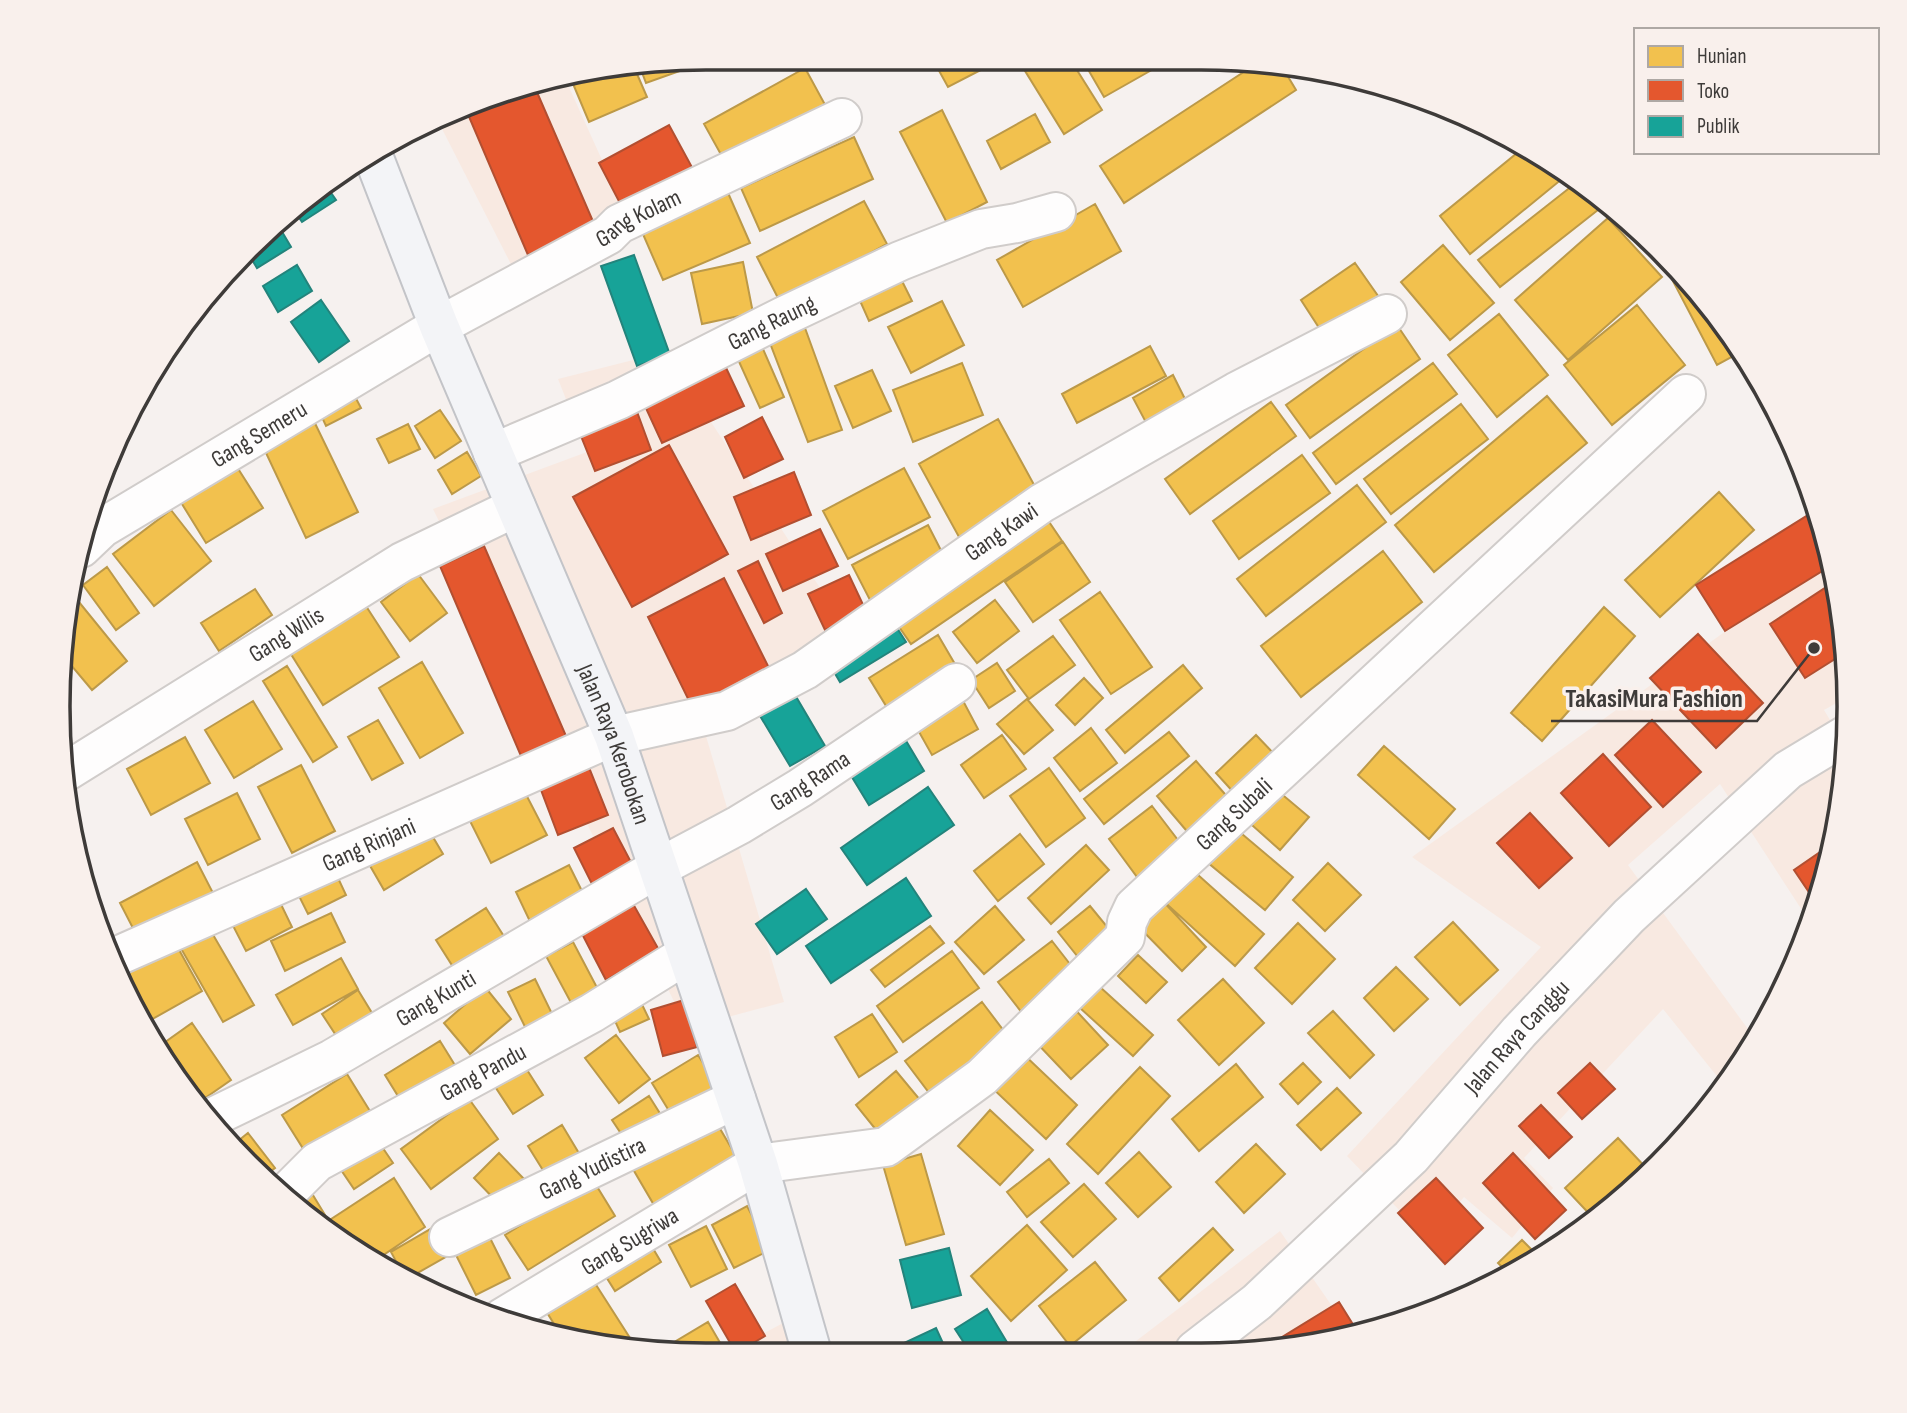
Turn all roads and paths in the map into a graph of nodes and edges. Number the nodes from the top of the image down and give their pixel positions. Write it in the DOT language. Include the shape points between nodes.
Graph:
graph roads {
  1 [pos="842,118"];
  2 [pos="376,163"];
  3 [pos="1056,212"];
  4 [pos="1387,314"];
  5 [pos="439,326"];
  6 [pos="1686,394"];
  7 [pos="493,453"];
  8 [pos="516,507"];
  9 [pos="94,536"];
  10 [pos="956,683"];
  11 [pos="614,736"];
  12 [pos="1836,740"];
  13 [pos="73,767"];
  14 [pos="658,868"];
  15 [pos="122,954"];
  16 [pos="687,954"];
  17 [pos="736,1100"];
  18 [pos="219,1114"];
  19 [pos="758,1164"];
  20 [pos="291,1188"];
  21 [pos="449,1237"];
  22 [pos="512,1312"];
  23 [pos="809,1343"];
  24 [pos="1204,1343"];
  1 -- 5 [label="street, Gang Kolam" via="619,224 608,235"];
  2 -- 5 [label="main road, Jalan Raya Kerobokan"];
  3 -- 7 [label="street, Gang Raung" via="981,229 916,255 618,400"];
  4 -- 11 [label="street, Gang Kawi" via="1076,482 806,670 727,711"];
  5 -- 7 [label="main road, Jalan Raya Kerobokan"];
  5 -- 9 [label="street, Gang Semeru"];
  6 -- 19 [label="street, Gang Subali" via="1134,907 1125,937 982,1077 886,1147"];
  7 -- 8 [label="main road, Jalan Raya Kerobokan"];
  8 -- 11 [label="main road, Jalan Raya Kerobokan"];
  8 -- 13 [label="street, Gang Wilis" via="402,562"];
  10 -- 14 [label="street, Gang Rama" via="800,789"];
  11 -- 14 [label="main road, Jalan Raya Kerobokan"];
  11 -- 15 [label="street, Gang Rinjani"];
  12 -- 24 [label="street, Jalan Raya Canggu" via="1788,770 1629,916 1411,1157 1256,1302"];
  14 -- 16 [label="main road, Jalan Raya Kerobokan"];
  14 -- 18 [label="street, Gang Kunti" via="332,1059"];
  16 -- 17 [label="main road, Jalan Raya Kerobokan"];
  16 -- 20 [label="street, Gang Pandu" via="592,1013 317,1162"];
  17 -- 19 [label="main road, Jalan Raya Kerobokan"];
  17 -- 21 [label="street, Gang Yudistira"];
  19 -- 22 [label="street, Gang Sugriwa"];
  19 -- 23 [label="main road, Jalan Raya Kerobokan"];
}
